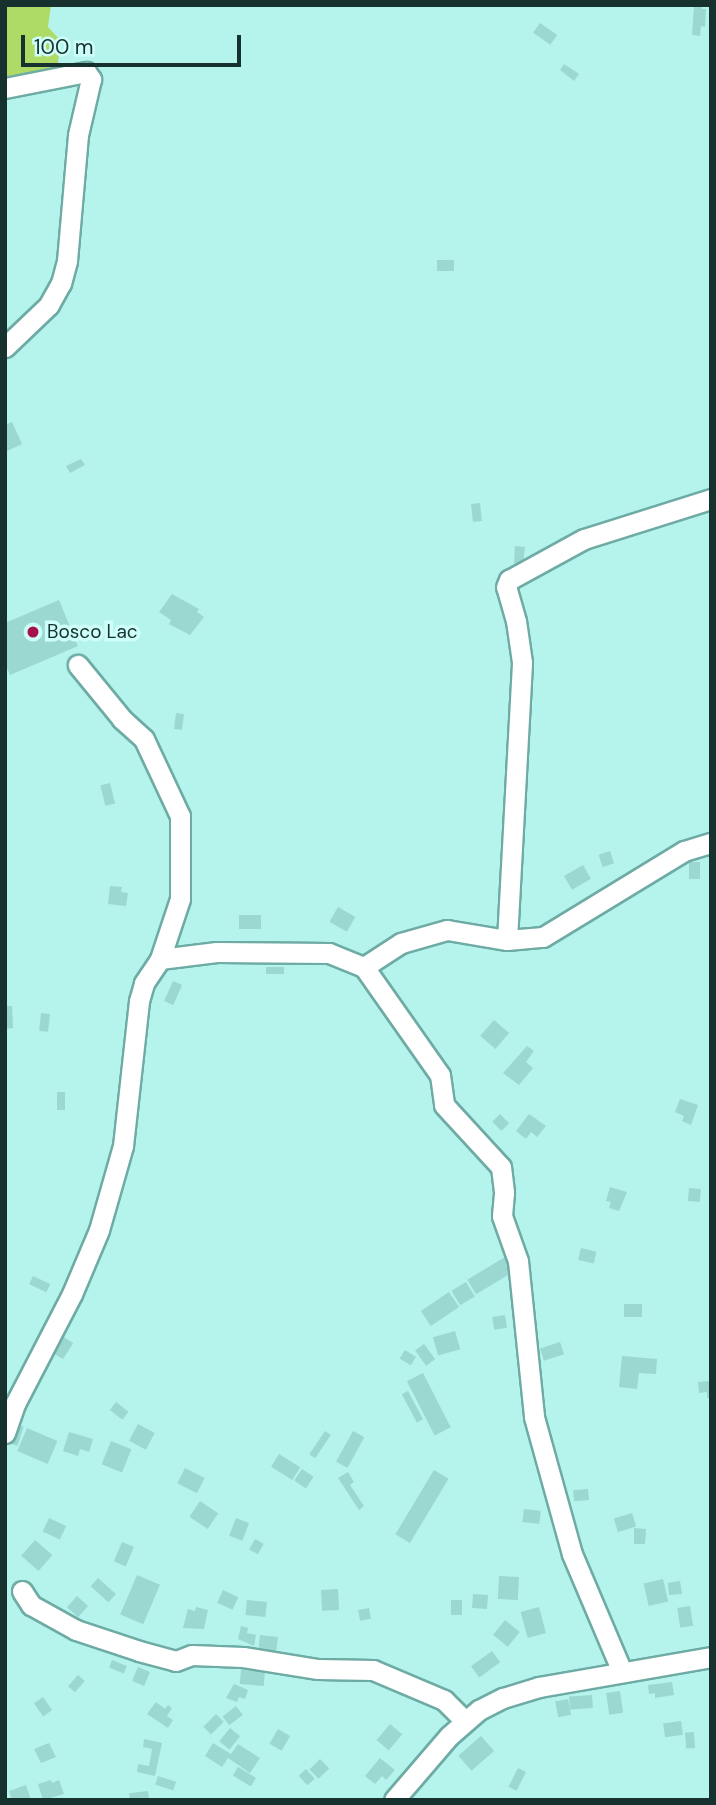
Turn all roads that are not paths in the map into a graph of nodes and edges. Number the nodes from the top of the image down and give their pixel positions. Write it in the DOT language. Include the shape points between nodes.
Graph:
graph roads {
  1 [pos="5,88"];
  2 [pos="5,348"];
  3 [pos="711,499"];
  4 [pos="78,665"];
  5 [pos="711,843"];
  6 [pos="507,940"];
  7 [pos="160,959"];
  8 [pos="364,967"];
  9 [pos="5,1433"];
  10 [pos="22,1591"];
  11 [pos="711,1657"];
  12 [pos="622,1672"];
  13 [pos="465,1721"];
  14 [pos="394,1800"];
  1 -- 2 [label="street" via="86,72 91,79 78,135 61,283 49,305"];
  3 -- 6 [label="street" via="584,539 509,580 506,587 522,662"];
  4 -- 7 [label="street" via="144,739 180,816 180,899"];
  5 -- 6 [label="street" via="684,851 542,937"];
  6 -- 8 [label="street" via="447,930 401,943"];
  7 -- 8 [label="street" via="218,952 329,953"];
  7 -- 9 [label="street" via="144,983 139,1001 123,1146 99,1230"];
  8 -- 12 [label="street" via="440,1075 444,1105 501,1167 502,1216 519,1261 534,1417 572,1554"];
  10 -- 13 [label="street" via="31,1605 76,1630 139,1651 176,1661 192,1655 243,1657 318,1669 373,1670 444,1700"];
  11 -- 12 [label="street"];
  12 -- 13 [label="street" via="522,1690"];
  13 -- 14 [label="street"];
}
